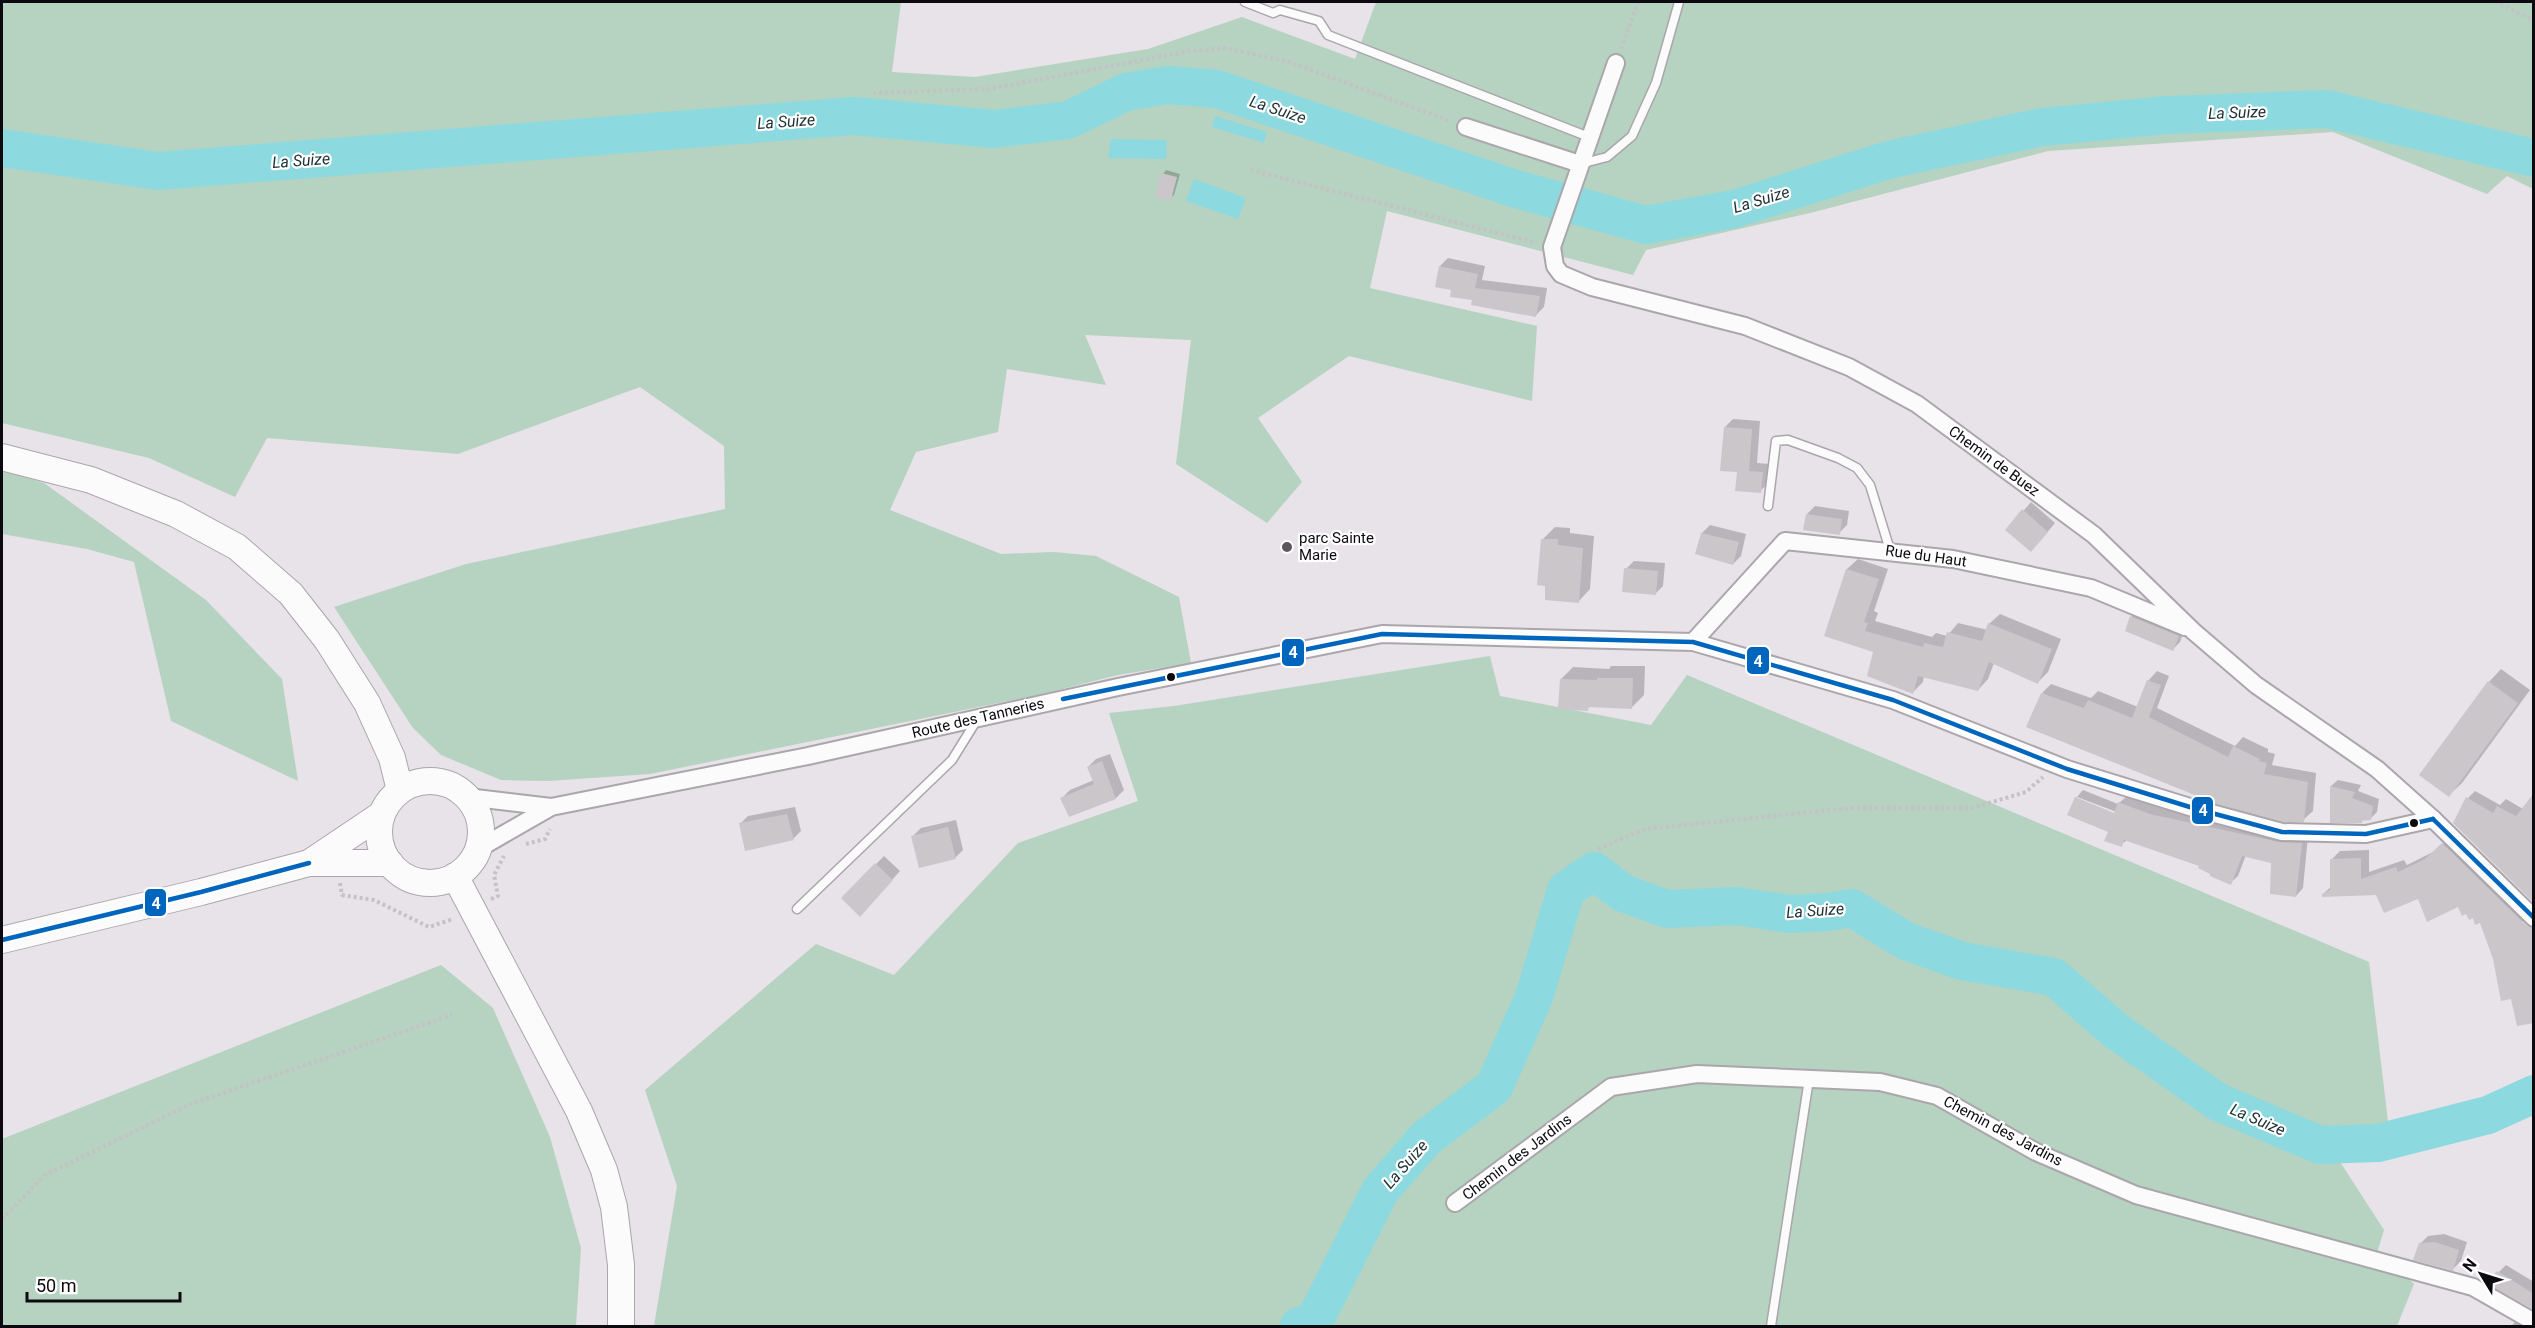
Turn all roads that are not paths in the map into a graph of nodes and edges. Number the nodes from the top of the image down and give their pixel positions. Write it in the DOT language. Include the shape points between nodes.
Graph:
graph roads {
  1 [pos="1245,2"];
  2 [pos="1680,2"];
  3 [pos="1616,63"];
  4 [pos="1466,127"];
  5 [pos="1589,137"];
  6 [pos="1580,164"];
  7 [pos="3,457"];
  8 [pos="1768,506"];
  9 [pos="1890,550"];
  10 [pos="2193,631"];
  11 [pos="1693,642"];
  12 [pos="978,718"];
  13 [pos="400,790"];
  14 [pos="467,797"];
  15 [pos="551,807"];
  16 [pos="382,814"];
  17 [pos="2433,819"];
  18 [pos="478,849"];
  19 [pos="309,863"];
  20 [pos="390,863"];
  21 [pos="454,876"];
  22 [pos="797,909"];
  23 [pos="2534,918"];
  24 [pos="2,940"];
  25 [pos="1809,1079"];
  26 [pos="1455,1203"];
  27 [pos="2534,1322"];
  28 [pos="621,1326"];
  29 [pos="1771,1326"];
  1 -- 5 [label="lane" via="1273,13 1280,10 1319,21 1328,35 1338,40"];
  2 -- 6 [label="lane" via="1656,83 1632,136 1606,157"];
  3 -- 5 [label="street"];
  4 -- 6 [label="street"];
  5 -- 6 [label="street"];
  6 -- 10 [label="street, Chemin de Buez" via="1552,247 1555,266 1561,274 1592,287 1745,326 1849,367 1917,404 2094,535"];
  7 -- 13 [label="main road" via="91,480 176,514 237,547 291,594 327,640 367,703 392,758"];
  8 -- 9 [label="lane" via="1776,441 1788,440 1857,468 1870,485"];
  9 -- 10 [label="street, Rue du Haut" via="2091,588"];
  9 -- 11 [label="street, Rue du Haut" via="1785,541"];
  10 -- 17 [label="street, Chemin de Buez" via="2256,685 2376,769"];
  11 -- 12 [label="street, Route des Tanneries" via="1382,634"];
  11 -- 17 [label="street, Route des Tanneries" via="1893,700 2057,765 2282,832 2366,834"];
  12 -- 15 [label="street, Route des Tanneries"];
  12 -- 22 [label="lane" via="952,760"];
  13 -- 14 [label="main road" via="428,780 456,788"];
  13 -- 16 [label="main road"];
  14 -- 15 [label="street, Route des Tanneries"];
  14 -- 18 [label="main road" via="480,821"];
  15 -- 18 [label="street, Route des Tanneries"];
  16 -- 19 [label="main road"];
  16 -- 20 [label="main road" via="380,844"];
  17 -- 23 [label="street, Chemin de Buez"];
  18 -- 21 [label="main road" via="473,860"];
  19 -- 20 [label="main road"];
  19 -- 24 [label="main road"];
  20 -- 21 [label="main road" via="409,879 424,883"];
  21 -- 28 [label="main road" via="579,1111 604,1170 614,1206 620,1254"];
  25 -- 26 [label="street, Chemin des Jardins" via="1697,1074 1611,1087"];
  25 -- 27 [label="street, Chemin des Jardins" via="1880,1082 1937,1096 2036,1152 2136,1196 2473,1287"];
  25 -- 29 [label="lane"];
}
